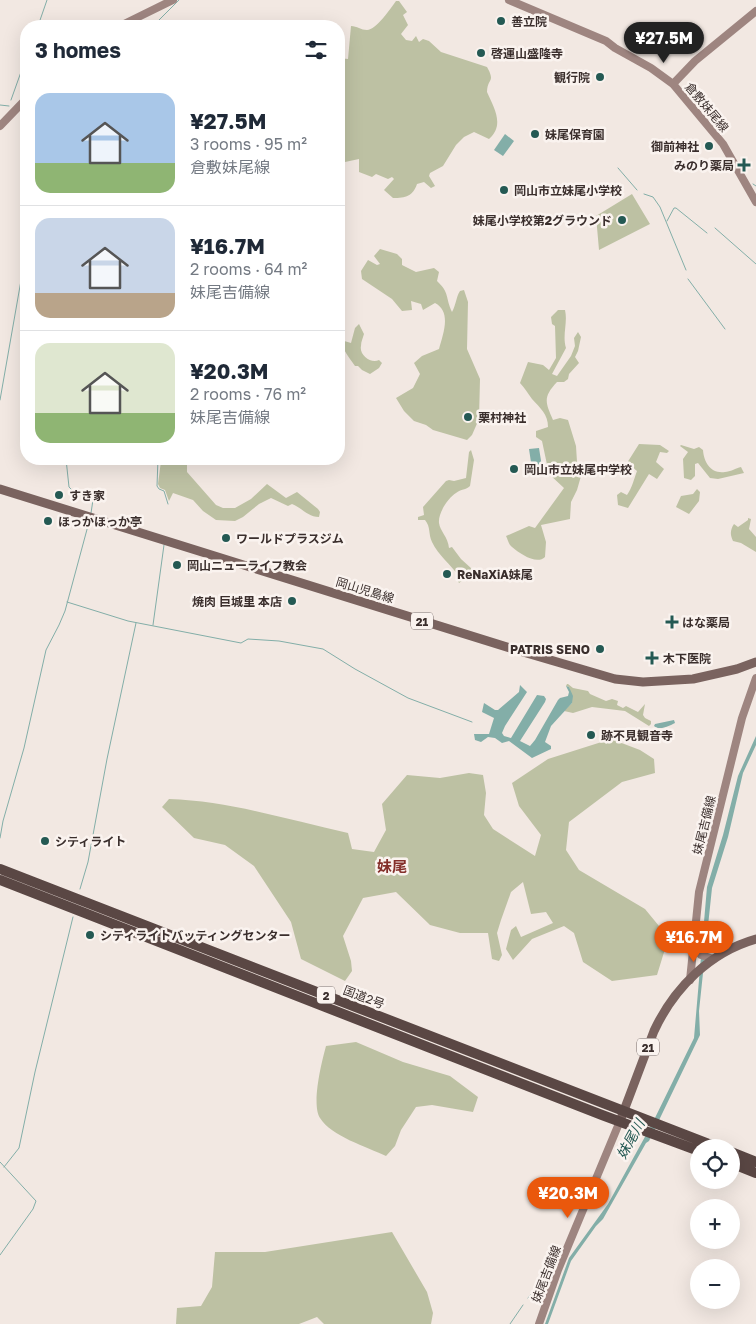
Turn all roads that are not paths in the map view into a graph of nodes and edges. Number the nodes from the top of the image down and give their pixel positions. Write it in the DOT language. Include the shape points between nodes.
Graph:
graph roads {
  1 [pos="173,0"];
  2 [pos="509,0"];
  3 [pos="756,11"];
  4 [pos="132,20"];
  5 [pos="673,84"];
  6 [pos="20,105"];
  7 [pos="0,126"];
  8 [pos="756,202"];
  9 [pos="0,489"];
  10 [pos="756,662"];
  11 [pos="756,678"];
  12 [pos="0,869"];
  13 [pos="0,880"];
  14 [pos="756,939"];
  15 [pos="694,944"];
  16 [pos="714,959"];
  17 [pos="690,980"];
  18 [pos="624,1111"];
  19 [pos="620,1121"];
  20 [pos="653,1127"];
  21 [pos="691,1139"];
  22 [pos="690,1146"];
  23 [pos="740,1156"];
  24 [pos="756,1162"];
  25 [pos="740,1166"];
  26 [pos="756,1172"];
  27 [pos="539,1324"];
  1 -- 4 [label="main road"];
  2 -- 5 [label="main road, 倉敷妹尾線" via="606,41"];
  3 -- 5 [label="main road" via="695,61"];
  5 -- 8 [label="main road, 倉敷妹尾線" via="723,144"];
  6 -- 7 [label="main road"];
  9 -- 10 [label="main road, 岡山児島線 / 21" via="615,679 643,682 693,678"];
  11 -- 15 [label="main road, 妹尾吉備線" via="742,718 700,892"];
  12 -- 18 [label="highway, 国道2号 / 2"];
  13 -- 19 [label="highway, 国道2号 / 2"];
  14 -- 16 [label="main road, 21" via="732,947"];
  15 -- 16 [label="main road" via="701,955"];
  15 -- 17 [label="main road, 妹尾吉備線"];
  16 -- 17 [label="main road, 21"];
  17 -- 18 [label="main road, 21" via="678,991 661,1017"];
  18 -- 19 [label="main road, 21"];
  18 -- 20 [label="highway, 国道2号 / 2"];
  19 -- 20 [label="highway, 国道2号 / 2"];
  19 -- 27 [label="main road, 妹尾吉備線"];
  20 -- 21 [label="highway, 国道2号 / 2"];
  20 -- 22 [label="highway, 国道2号 / 2"];
  23 -- 24 [label="highway"];
  25 -- 26 [label="highway"];
}
